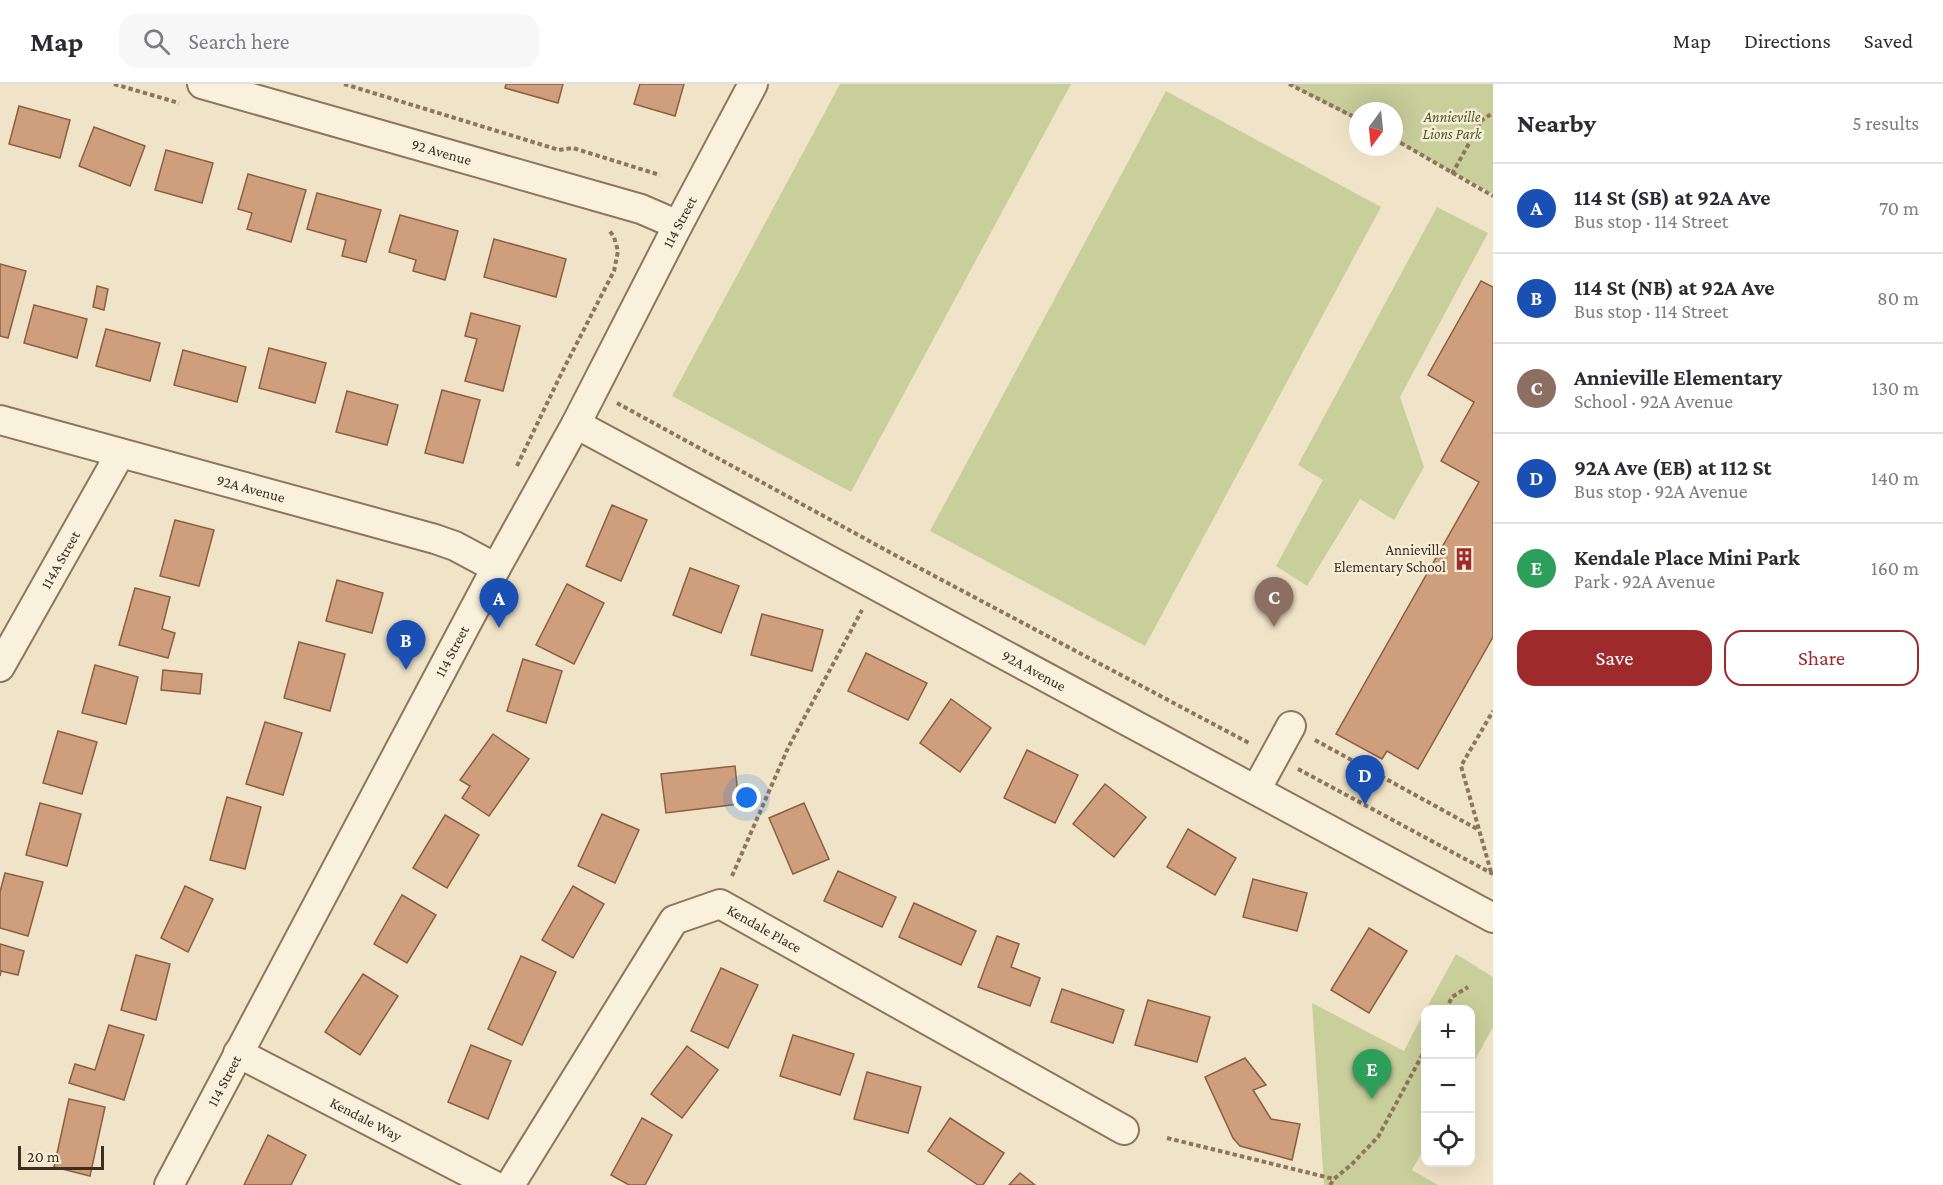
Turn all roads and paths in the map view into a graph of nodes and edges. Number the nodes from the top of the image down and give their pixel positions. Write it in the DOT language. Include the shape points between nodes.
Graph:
graph roads {
  1 [pos="202,84"];
  2 [pos="344,84"];
  3 [pos="753,84"];
  4 [pos="1289,84"];
  5 [pos="1493,113"];
  6 [pos="1349,114"];
  7 [pos="1403,144"];
  8 [pos="1452,174"];
  9 [pos="660,175"];
  10 [pos="1493,196"];
  11 [pos="678,225"];
  12 [pos="618,251"];
  13 [pos="616,403"];
  14 [pos="0,420"];
  15 [pos="576,424"];
  16 [pos="120,454"];
  17 [pos="513,475"];
  18 [pos="496,568"];
  19 [pos="862,609"];
  20 [pos="0,667"];
  21 [pos="1493,711"];
  22 [pos="1291,726"];
  23 [pos="1273,756"];
  24 [pos="1256,790"];
  25 [pos="1479,830"];
  26 [pos="1492,874"];
  27 [pos="732,876"];
  28 [pos="1493,918"];
  29 [pos="1468,987"];
  30 [pos="1448,1005"];
  31 [pos="238,1053"];
  32 [pos="1421,1056"];
  33 [pos="1124,1130"];
  34 [pos="1167,1138"];
  35 [pos="1334,1179"];
  36 [pos="169,1185"];
  37 [pos="493,1185"];
  38 [pos="510,1185"];
  39 [pos="1330,1185"];
  1 -- 11 [label="street, 92 Avenue" via="641,209"];
  2 -- 9 [label="path" via="559,150 573,148"];
  3 -- 11 [label="street, 114 Street"];
  4 -- 6 [label="path"];
  5 -- 8 [label="path" via="1482,120"];
  7 -- 8 [label="path"];
  8 -- 10 [label="path"];
  11 -- 15 [label="street, 114 Street"];
  12 -- 17 [label="path" via="614,271"];
  13 -- 23 [label="path"];
  14 -- 16 [label="street, 92A Avenue"];
  15 -- 18 [label="street, 114 Street"];
  15 -- 24 [label="street, 92A Avenue"];
  16 -- 18 [label="street, 92A Avenue" via="435,539"];
  16 -- 20 [label="street, 114A Street"];
  18 -- 31 [label="street, 114 Street"];
  19 -- 27 [label="path" via="788,748"];
  21 -- 25 [label="path" via="1461,766"];
  22 -- 23 [label="street"];
  22 -- 25 [label="path"];
  23 -- 24 [label="street"];
  23 -- 26 [label="path"];
  24 -- 28 [label="street, 92A Avenue"];
  25 -- 26 [label="path"];
  29 -- 30 [label="path" via="1452,997"];
  31 -- 36 [label="street, 114 Street"];
  31 -- 37 [label="street, Kendale Way"];
  32 -- 35 [label="path" via="1378,1137"];
  33 -- 38 [label="street, Kendale Place" via="720,904 674,920"];
  34 -- 35 [label="path"];
  35 -- 39 [label="path"];
}
